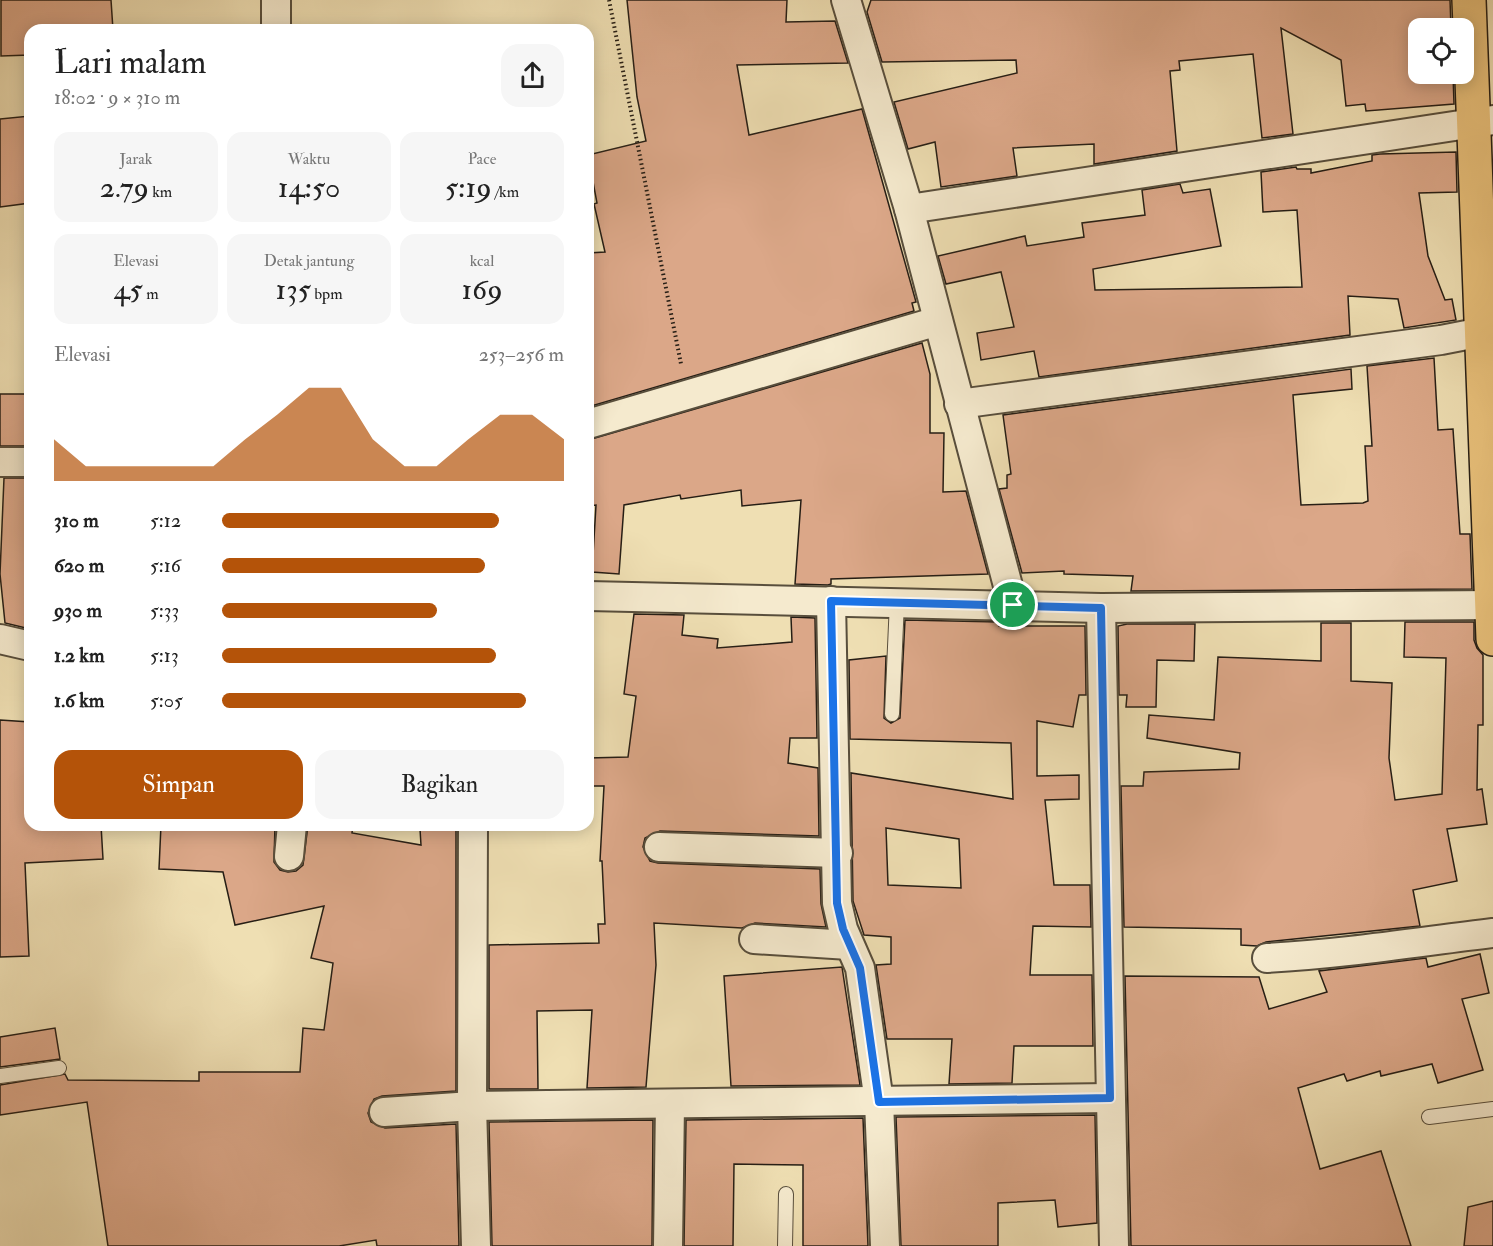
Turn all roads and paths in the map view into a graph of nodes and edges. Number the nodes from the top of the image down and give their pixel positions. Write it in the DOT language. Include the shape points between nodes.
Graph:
graph roads {
  1 [pos="276,0"];
  2 [pos="609,0"];
  3 [pos="846,0"];
  4 [pos="1469,0"];
  5 [pos="276,24"];
  6 [pos="1484,121"];
  7 [pos="909,209"];
  8 [pos="938,321"];
  9 [pos="1482,332"];
  10 [pos="688,397"];
  11 [pos="959,404"];
  12 [pos="594,422"];
  13 [pos="0,462"];
  14 [pos="24,462"];
  15 [pos="594,596"];
  16 [pos="831,601"];
  17 [pos="897,602"];
  18 [pos="1013,605"];
  19 [pos="1492,605"];
  20 [pos="1101,608"];
  21 [pos="0,639"];
  22 [pos="1493,639"];
  23 [pos="24,645"];
  24 [pos="892,714"];
  25 [pos="291,831"];
  26 [pos="473,831"];
  27 [pos="659,847"];
  28 [pos="838,853"];
  29 [pos="289,856"];
  30 [pos="1493,933"];
  31 [pos="754,939"];
  32 [pos="849,945"];
  33 [pos="1267,958"];
  34 [pos="59,1068"];
  35 [pos="0,1076"];
  36 [pos="1110,1098"];
  37 [pos="879,1102"];
  38 [pos="670,1104"];
  39 [pos="471,1106"];
  40 [pos="1493,1109"];
  41 [pos="384,1112"];
  42 [pos="1429,1117"];
  43 [pos="786,1194"];
  44 [pos="476,1246"];
  45 [pos="668,1246"];
  46 [pos="785,1246"];
  47 [pos="885,1246"];
  48 [pos="1114,1246"];
  1 -- 5 [label="street"];
  2 -- 10 [label="path"];
  3 -- 7 [label="street"];
  4 -- 6 [label="main road"];
  6 -- 7 [label="street"];
  6 -- 9 [label="main road"];
  7 -- 8 [label="street"];
  8 -- 10 [label="street"];
  8 -- 11 [label="street"];
  9 -- 11 [label="street"];
  9 -- 19 [label="main road"];
  10 -- 12 [label="street"];
  11 -- 18 [label="street"];
  13 -- 14 [label="street"];
  15 -- 16 [label="street"];
  16 -- 17 [label="street"];
  16 -- 28 [label="street"];
  17 -- 18 [label="street"];
  17 -- 24 [label="lane"];
  18 -- 20 [label="street"];
  19 -- 20 [label="street"];
  19 -- 22 [label="main road"];
  20 -- 36 [label="street"];
  21 -- 23 [label="street"];
  25 -- 29 [label="street"];
  26 -- 39 [label="street"];
  27 -- 28 [label="street"];
  28 -- 32 [label="street" via="838,909"];
  30 -- 33 [label="street" via="1333,955"];
  31 -- 32 [label="street"];
  32 -- 37 [label="street" via="860,968"];
  34 -- 35 [label="lane"];
  36 -- 37 [label="street"];
  36 -- 48 [label="street"];
  37 -- 38 [label="street"];
  37 -- 47 [label="street"];
  38 -- 39 [label="street"];
  38 -- 45 [label="street"];
  39 -- 41 [label="street"];
  39 -- 44 [label="street"];
  40 -- 42 [label="lane"];
  43 -- 46 [label="lane"];
}
